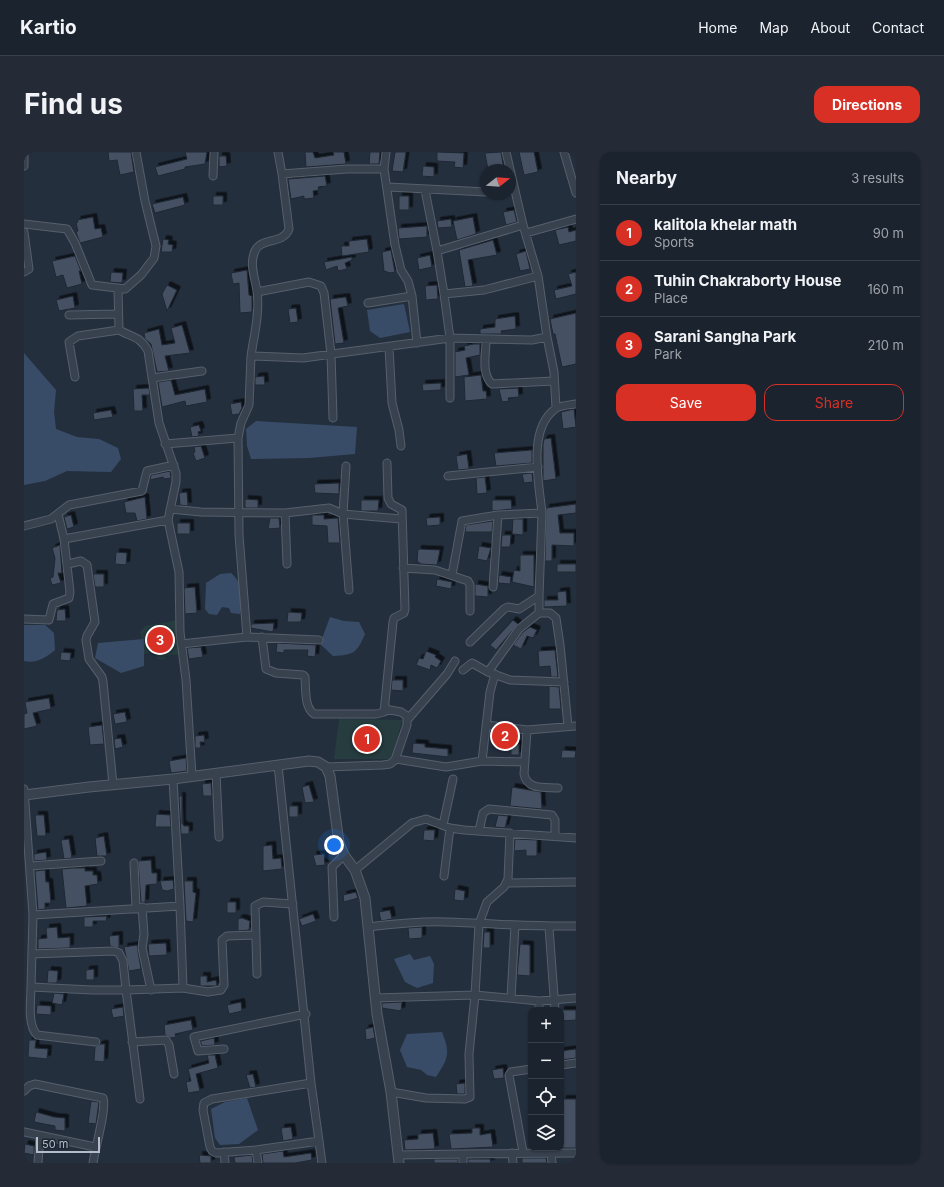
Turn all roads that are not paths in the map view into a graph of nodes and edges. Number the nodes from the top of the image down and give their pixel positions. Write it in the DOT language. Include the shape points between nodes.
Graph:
graph roads {
  1 [pos="24,152"];
  2 [pos="136,152"];
  3 [pos="214,152"];
  4 [pos="278,152"];
  5 [pos="386,152"];
  6 [pos="506,152"];
  7 [pos="564,152"];
  8 [pos="24,163"];
  9 [pos="508,164"];
  10 [pos="24,166"];
  11 [pos="384,169"];
  12 [pos="282,174"];
  13 [pos="213,176"];
  14 [pos="388,187"];
  15 [pos="424,190"];
  16 [pos="480,192"];
  17 [pos="576,193"];
  18 [pos="515,200"];
  19 [pos="576,219"];
  20 [pos="24,224"];
  21 [pos="523,225"];
  22 [pos="24,232"];
  23 [pos="526,233"];
  24 [pos="437,251"];
  25 [pos="24,272"];
  26 [pos="538,276"];
  27 [pos="118,288"];
  28 [pos="257,292"];
  29 [pos="444,294"];
  30 [pos="412,296"];
  31 [pos="368,303"];
  32 [pos="69,314"];
  33 [pos="118,314"];
  34 [pos="120,330"];
  35 [pos="547,337"];
  36 [pos="450,338"];
  37 [pos="486,340"];
  38 [pos="417,343"];
  39 [pos="389,347"];
  40 [pos="331,354"];
  41 [pos="252,356"];
  42 [pos="202,371"];
  43 [pos="75,377"];
  44 [pos="152,378"];
  45 [pos="554,381"];
  46 [pos="450,398"];
  47 [pos="576,404"];
  48 [pos="556,408"];
  49 [pos="333,418"];
  50 [pos="238,438"];
  51 [pos="165,444"];
  52 [pos="401,446"];
  53 [pos="387,463"];
  54 [pos="174,465"];
  55 [pos="346,466"];
  56 [pos="538,467"];
  57 [pos="448,476"];
  58 [pos="170,509"];
  59 [pos="285,513"];
  60 [pos="542,513"];
  61 [pos="58,514"];
  62 [pos="239,514"];
  63 [pos="343,514"];
  64 [pos="498,515"];
  65 [pos="402,519"];
  66 [pos="168,520"];
  67 [pos="24,526"];
  68 [pos="64,539"];
  69 [pos="68,564"];
  70 [pos="287,564"];
  71 [pos="403,568"];
  72 [pos="452,575"];
  73 [pos="493,587"];
  74 [pos="349,590"];
  75 [pos="539,596"];
  76 [pos="470,611"];
  77 [pos="539,613"];
  78 [pos="24,619"];
  79 [pos="247,637"];
  80 [pos="262,637"];
  81 [pos="318,640"];
  82 [pos="470,642"];
  83 [pos="181,644"];
  84 [pos="455,661"];
  85 [pos="463,670"];
  86 [pos="491,673"];
  87 [pos="564,682"];
  88 [pos="385,709"];
  89 [pos="408,719"];
  90 [pos="486,725"];
  91 [pos="568,726"];
  92 [pos="576,726"];
  93 [pos="527,730"];
  94 [pos="396,759"];
  95 [pos="482,760"];
  96 [pos="525,762"];
  97 [pos="278,765"];
  98 [pos="326,767"];
  99 [pos="216,773"];
  100 [pos="192,776"];
  101 [pos="174,779"];
  102 [pos="453,779"];
  103 [pos="113,785"];
  104 [pos="558,788"];
  105 [pos="24,793"];
  106 [pos="447,827"];
  107 [pos="479,831"];
  108 [pos="510,834"];
  109 [pos="554,836"];
  110 [pos="219,837"];
  111 [pos="576,838"];
  112 [pos="344,855"];
  113 [pos="101,861"];
  114 [pos="134,863"];
  115 [pos="30,866"];
  116 [pos="355,870"];
  117 [pos="444,876"];
  118 [pos="576,882"];
  119 [pos="506,883"];
  120 [pos="293,904"];
  121 [pos="180,906"];
  122 [pos="139,908"];
  123 [pos="33,915"];
  124 [pos="334,917"];
  125 [pos="479,924"];
  126 [pos="515,925"];
  127 [pos="576,926"];
  128 [pos="368,927"];
  129 [pos="548,927"];
  130 [pos="254,935"];
  131 [pos="29,956"];
  132 [pos="256,974"];
  133 [pos="31,987"];
  134 [pos="183,988"];
  135 [pos="126,990"];
  136 [pos="151,990"];
  137 [pos="475,995"];
  138 [pos="375,998"];
  139 [pos="511,998"];
  140 [pos="576,998"];
  141 [pos="555,1000"];
  142 [pos="539,1001"];
  143 [pos="539,1007"];
  144 [pos="555,1007"];
  145 [pos="28,1012"];
  146 [pos="306,1014"];
  147 [pos="96,1042"];
  148 [pos="132,1042"];
  149 [pos="224,1049"];
  150 [pos="576,1063"];
  151 [pos="564,1065"];
  152 [pos="528,1069"];
  153 [pos="174,1074"];
  154 [pos="311,1083"];
  155 [pos="24,1091"];
  156 [pos="391,1092"];
  157 [pos="140,1099"];
  158 [pos="24,1132"];
  159 [pos="40,1136"];
  160 [pos="319,1141"];
  161 [pos="95,1147"];
  162 [pos="256,1150"];
  163 [pos="555,1151"];
  164 [pos="224,1152"];
  165 [pos="523,1152"];
  166 [pos="576,1152"];
  167 [pos="512,1153"];
  168 [pos="462,1154"];
  169 [pos="398,1159"];
  170 [pos="38,1163"];
  171 [pos="93,1163"];
  172 [pos="225,1163"];
  173 [pos="258,1163"];
  174 [pos="322,1163"];
  175 [pos="463,1163"];
  176 [pos="513,1163"];
  177 [pos="552,1163"];
  1 -- 8 [label="street"];
  2 -- 27 [label="street" via="156,246 154,258 141,275 125,289"];
  3 -- 13 [label="street"];
  4 -- 12 [label="street"];
  5 -- 11 [label="street"];
  6 -- 9 [label="street"];
  7 -- 17 [label="street"];
  8 -- 10 [label="street"];
  11 -- 12 [label="street"];
  11 -- 14 [label="street"];
  12 -- 28 [label="street" via="289,229 287,235 263,244 255,251 252,260"];
  14 -- 15 [label="street"];
  14 -- 30 [label="street" via="395,245 401,270 408,281"];
  15 -- 16 [label="street"];
  15 -- 24 [label="street"];
  18 -- 21 [label="street"];
  19 -- 23 [label="street"];
  20 -- 27 [label="street" via="67,229 92,285"];
  21 -- 23 [label="street"];
  21 -- 24 [label="street"];
  22 -- 25 [label="street" via="29,269"];
  23 -- 26 [label="street"];
  24 -- 29 [label="street"];
  26 -- 29 [label="street" via="484,290"];
  26 -- 35 [label="street"];
  27 -- 33 [label="street"];
  28 -- 40 [label="street" via="309,282 321,286"];
  28 -- 41 [label="street" via="258,306"];
  29 -- 36 [label="street"];
  30 -- 31 [label="street"];
  30 -- 38 [label="street"];
  32 -- 33 [label="street"];
  33 -- 34 [label="street"];
  34 -- 43 [label="street" via="78,336 69,342"];
  34 -- 44 [label="street" via="143,342 148,351"];
  35 -- 37 [label="street" via="532,340"];
  35 -- 45 [label="street"];
  36 -- 37 [label="street"];
  36 -- 38 [label="street"];
  36 -- 46 [label="street"];
  37 -- 45 [label="street" via="485,372 487,380 492,384"];
  38 -- 39 [label="street"];
  39 -- 40 [label="street"];
  39 -- 52 [label="street" via="392,403"];
  40 -- 41 [label="street" via="303,358"];
  40 -- 49 [label="street"];
  41 -- 50 [label="street" via="249,405"];
  42 -- 44 [label="street"];
  44 -- 51 [label="street"];
  45 -- 48 [label="street"];
  47 -- 48 [label="street"];
  48 -- 56 [label="street" via="541,426 538,437"];
  50 -- 51 [label="street"];
  50 -- 62 [label="street"];
  51 -- 54 [label="street"];
  53 -- 65 [label="street" via="388,498 391,504 402,510"];
  54 -- 58 [label="street" via="176,482"];
  54 -- 61 [label="street" via="147,470 142,491 69,506"];
  55 -- 63 [label="street"];
  56 -- 57 [label="street"];
  56 -- 60 [label="street"];
  58 -- 62 [label="street"];
  58 -- 66 [label="street"];
  59 -- 62 [label="street"];
  59 -- 63 [label="street" via="328,508"];
  59 -- 70 [label="street"];
  60 -- 64 [label="street"];
  60 -- 75 [label="street"];
  61 -- 67 [label="street"];
  61 -- 68 [label="street"];
  62 -- 79 [label="street"];
  63 -- 65 [label="street"];
  63 -- 74 [label="street"];
  64 -- 72 [label="street" via="462,521"];
  64 -- 73 [label="street"];
  65 -- 71 [label="street"];
  66 -- 68 [label="street"];
  66 -- 83 [label="street" via="179,572"];
  68 -- 69 [label="street"];
  69 -- 78 [label="street" via="69,598 53,604 49,620"];
  69 -- 103 [label="street" via="81,561 88,565 95,622 86,640 89,659 102,676"];
  71 -- 72 [label="street" via="435,570"];
  71 -- 88 [label="street" via="405,609 393,622"];
  72 -- 76 [label="street" via="464,579 470,585"];
  75 -- 77 [label="street"];
  75 -- 82 [label="street" via="519,609 504,609"];
  77 -- 86 [label="street" via="512,637"];
  77 -- 87 [label="street" via="550,613 556,618"];
  79 -- 80 [label="street"];
  79 -- 83 [label="street"];
  80 -- 81 [label="street"];
  80 -- 88 [label="street" via="266,668 276,673 303,675 307,705 309,711 314,714 376,714 382,713"];
  83 -- 100 [label="street"];
  84 -- 89 [label="street"];
  85 -- 86 [label="street" via="472,663"];
  86 -- 87 [label="street" via="510,680"];
  86 -- 90 [label="street"];
  87 -- 91 [label="street"];
  88 -- 89 [label="street" via="406,714"];
  89 -- 94 [label="street"];
  90 -- 93 [label="street"];
  90 -- 95 [label="street"];
  91 -- 92 [label="street"];
  91 -- 93 [label="street"];
  93 -- 96 [label="street"];
  94 -- 95 [label="street" via="446,767"];
  94 -- 98 [label="street" via="390,764 383,765"];
  95 -- 96 [label="street"];
  96 -- 104 [label="street" via="524,774 528,784"];
  97 -- 98 [label="street" via="309,760"];
  97 -- 99 [label="street"];
  97 -- 120 [label="street"];
  98 -- 112 [label="street" via="334,798 339,843"];
  99 -- 100 [label="street"];
  99 -- 110 [label="street"];
  100 -- 101 [label="street"];
  101 -- 103 [label="street"];
  101 -- 121 [label="street"];
  102 -- 106 [label="street"];
  103 -- 105 [label="street"];
  105 -- 115 [label="street"];
  106 -- 107 [label="street"];
  106 -- 116 [label="street" via="426,819 412,822"];
  106 -- 117 [label="street"];
  107 -- 108 [label="street"];
  107 -- 109 [label="street" via="483,813 488,809 552,815 555,820"];
  108 -- 109 [label="street"];
  108 -- 119 [label="street"];
  109 -- 111 [label="street"];
  112 -- 116 [label="street"];
  112 -- 124 [label="street" via="332,868"];
  113 -- 115 [label="street"];
  114 -- 122 [label="street"];
  115 -- 123 [label="street"];
  116 -- 128 [label="street" via="365,898"];
  118 -- 119 [label="street"];
  119 -- 125 [label="street" via="487,902"];
  120 -- 130 [label="street" via="267,901 258,904 254,911"];
  120 -- 146 [label="street"];
  121 -- 122 [label="street"];
  121 -- 134 [label="street"];
  122 -- 123 [label="street"];
  122 -- 136 [label="street" via="144,934 143,956"];
  123 -- 131 [label="street"];
  125 -- 126 [label="street"];
  125 -- 128 [label="street" via="419,922"];
  125 -- 137 [label="street"];
  126 -- 129 [label="street"];
  126 -- 139 [label="street"];
  127 -- 129 [label="street"];
  128 -- 138 [label="street"];
  129 -- 141 [label="street"];
  130 -- 132 [label="street"];
  130 -- 134 [label="street" via="227,936 222,940 224,985 221,990 208,992"];
  131 -- 133 [label="street"];
  131 -- 135 [label="street" via="117,952 123,961"];
  133 -- 135 [label="street"];
  133 -- 145 [label="street"];
  134 -- 136 [label="street"];
  135 -- 136 [label="street"];
  135 -- 148 [label="street"];
  137 -- 138 [label="street"];
  137 -- 139 [label="street"];
  137 -- 156 [label="street" via="469,1054 470,1097 426,1098"];
  138 -- 156 [label="street"];
  139 -- 142 [label="street"];
  140 -- 141 [label="street"];
  141 -- 142 [label="street"];
  141 -- 144 [label="street"];
  142 -- 143 [label="street"];
  145 -- 147 [label="street" via="37,1035"];
  146 -- 149 [label="street" via="194,1037 198,1051"];
  146 -- 154 [label="street"];
  148 -- 153 [label="street" via="166,1040"];
  148 -- 157 [label="street"];
  150 -- 151 [label="street"];
  152 -- 165 [label="street" via="511,1072 509,1075"];
  154 -- 160 [label="street"];
  154 -- 164 [label="street" via="212,1099 204,1103 210,1147 216,1153"];
  155 -- 161 [label="street" via="35,1084 103,1098 104,1108"];
  156 -- 169 [label="street"];
  158 -- 159 [label="street"];
  159 -- 161 [label="street"];
  159 -- 170 [label="street"];
  160 -- 162 [label="street"];
  160 -- 174 [label="street"];
  161 -- 171 [label="street"];
  162 -- 164 [label="street"];
  162 -- 173 [label="street"];
  163 -- 165 [label="street"];
  163 -- 166 [label="street"];
  163 -- 177 [label="street"];
  164 -- 172 [label="street"];
  165 -- 167 [label="street"];
  167 -- 168 [label="street"];
  167 -- 176 [label="street"];
  168 -- 169 [label="street"];
  168 -- 175 [label="street"];
}
